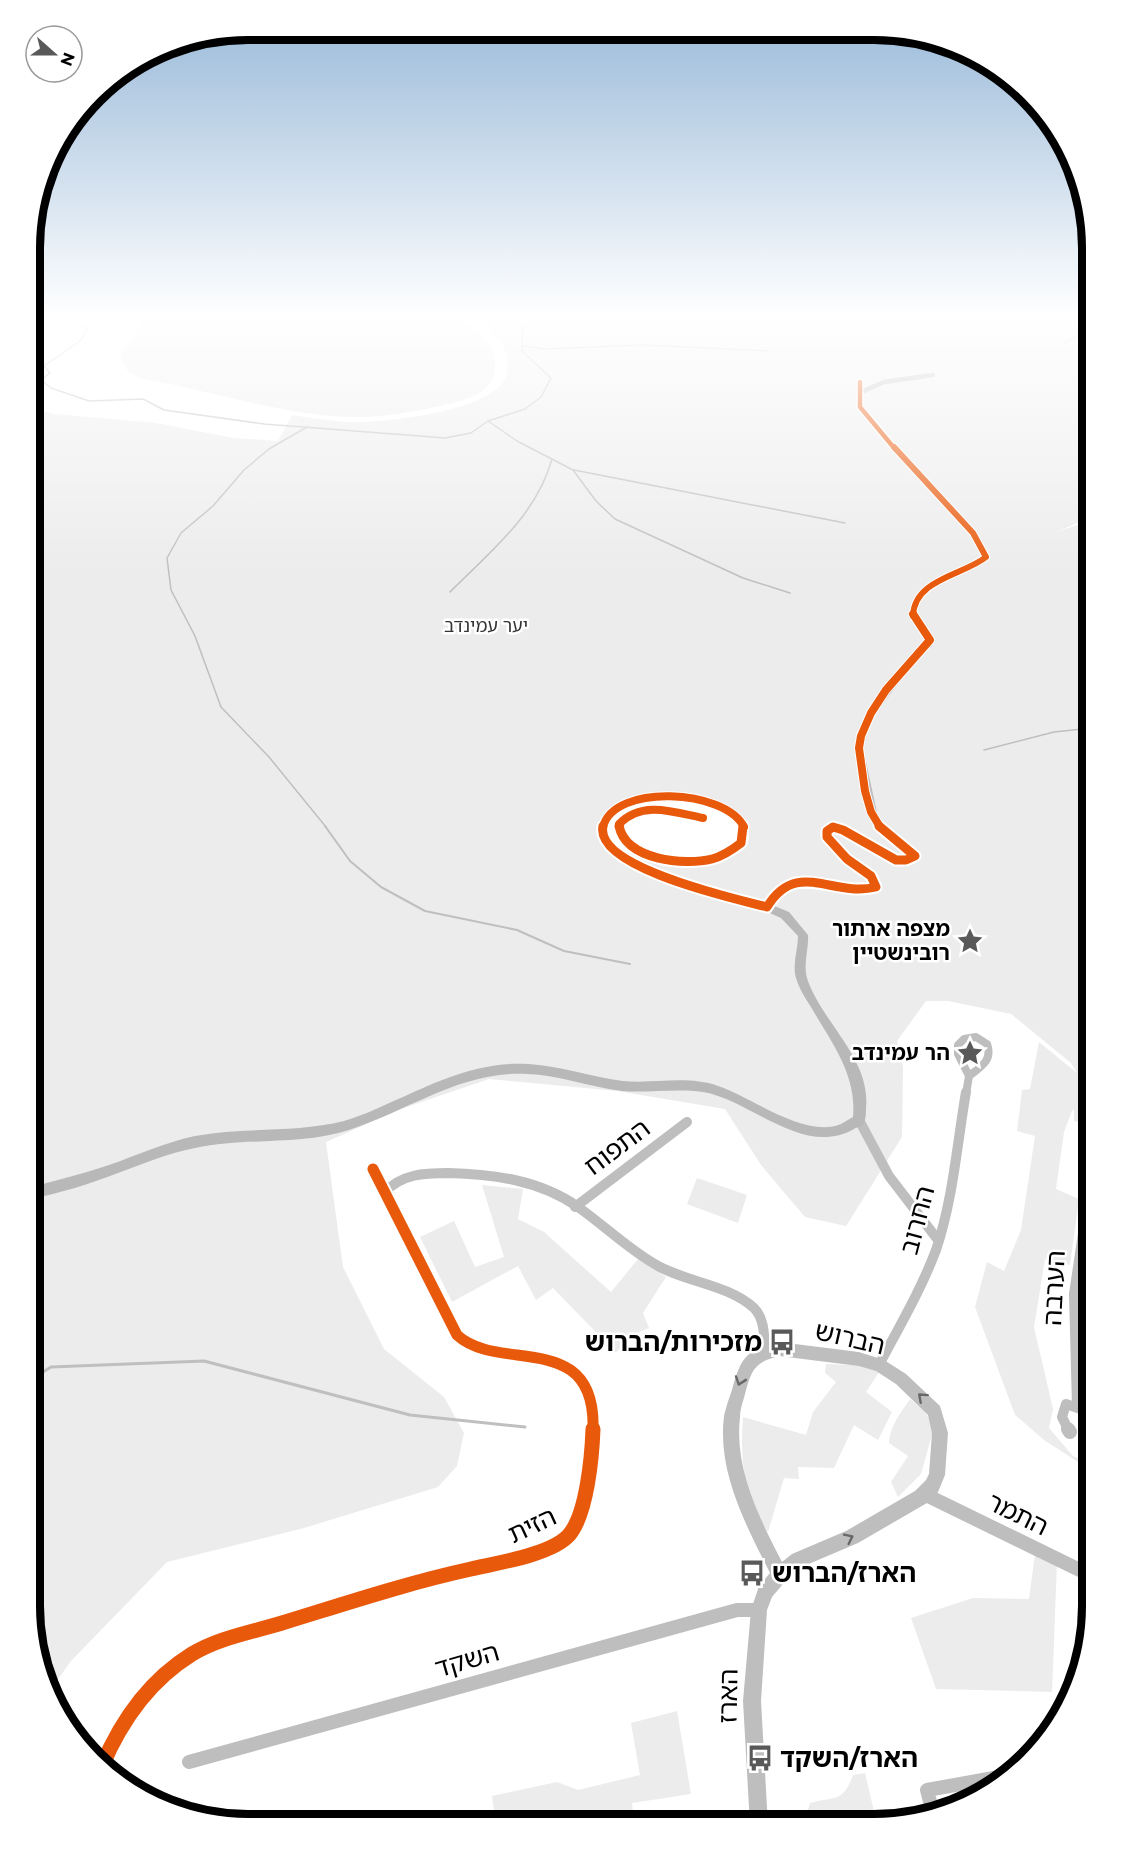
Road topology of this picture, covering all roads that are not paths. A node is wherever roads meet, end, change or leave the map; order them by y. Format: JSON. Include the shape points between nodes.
{"nodes":[{"id":1,"x":860,"y":402,"type":"edge"},
{"id":2,"x":928,"y":644,"type":"joint"},
{"id":3,"x":703,"y":818,"type":"dead end"},
{"id":4,"x":767,"y":907,"type":"junction"},
{"id":5,"x":969,"y":1076,"type":"dead end"},
{"id":6,"x":859,"y":1120,"type":"junction"},
{"id":7,"x":687,"y":1122,"type":"dead end"},
{"id":8,"x":373,"y":1169,"type":"dead end"},
{"id":9,"x":40,"y":1190,"type":"edge"},
{"id":10,"x":385,"y":1192,"type":"junction"},
{"id":11,"x":575,"y":1207,"type":"junction"},
{"id":12,"x":938,"y":1240,"type":"junction"},
{"id":13,"x":1081,"y":1245,"type":"edge"},
{"id":14,"x":765,"y":1351,"type":"junction"},
{"id":15,"x":879,"y":1365,"type":"junction"},
{"id":16,"x":1077,"y":1406,"type":"junction"},
{"id":17,"x":1081,"y":1408,"type":"edge"},
{"id":18,"x":1070,"y":1432,"type":"dead end"},
{"id":19,"x":924,"y":1494,"type":"junction"},
{"id":20,"x":1081,"y":1571,"type":"edge"},
{"id":21,"x":780,"y":1575,"type":"junction"},
{"id":22,"x":759,"y":1610,"type":"junction"},
{"id":23,"x":106,"y":1758,"type":"edge"},
{"id":24,"x":189,"y":1762,"type":"dead end"},
{"id":25,"x":989,"y":1779,"type":"edge"},
{"id":26,"x":931,"y":1805,"type":"edge"},
{"id":27,"x":758,"y":1814,"type":"edge"}],
"edges":[{"from":1,"to":2,"type":"street","via":[[860,407],[911,467],[973,533],[986,557],[939,578],[913,610],[914,620],[930,640]]},
{"from":2,"to":4,"type":"street","via":[[910,661],[867,720],[859,748],[873,818],[915,856],[899,861],[846,830],[833,827],[826,837],[871,876],[876,887],[790,883],[773,895]]},
{"from":3,"to":4,"type":"street","via":[[648,810],[628,814],[619,830],[628,843],[642,852],[686,862],[715,858],[741,843],[744,828],[735,814],[721,805],[698,799],[619,804],[603,820],[602,832],[619,853],[655,874],[685,886]]},
{"from":4,"to":6,"type":"main road","via":[[785,915],[803,935],[800,974],[857,1081],[862,1107]]},
{"from":5,"to":12,"type":"street","name":"החרוב"},
{"from":6,"to":9,"type":"main road","via":[[843,1129],[803,1128],[776,1120],[717,1090],[625,1086],[550,1071],[508,1068],[446,1081],[348,1125],[310,1133],[228,1136],[192,1143]]},
{"from":6,"to":12,"type":"street","via":[[889,1176]]},
{"from":7,"to":11,"type":"street","name":"התפוח"},
{"from":8,"to":10,"type":"street","name":"הזית"},
{"from":10,"to":11,"type":"street","via":[[396,1181],[418,1173],[502,1178],[539,1186]]},
{"from":10,"to":23,"type":"street","name":"הזית","via":[[463,1342],[555,1361],[573,1370],[586,1386],[593,1425],[578,1521],[566,1538],[497,1563],[193,1652],[165,1675],[131,1714]]},
{"from":11,"to":14,"type":"street","via":[[646,1259],[755,1309],[762,1323]]},
{"from":12,"to":15,"type":"street","name":"החרוב","via":[[919,1290]]},
{"from":13,"to":16,"type":"street","name":"הערבה","via":[[1074,1294]]},
{"from":14,"to":15,"type":"street","name":"הברוש","via":[[784,1349]]},
{"from":14,"to":21,"type":"street","one_way":true,"via":[[751,1360],[741,1377],[732,1416],[732,1454],[748,1512]]},
{"from":19,"to":15,"type":"street","name":"הברוש","one_way":true,"via":[[937,1475],[938,1418],[928,1402]]},
{"from":16,"to":17,"type":"street"},
{"from":16,"to":18,"type":"street","via":[[1066,1404],[1062,1410]]},
{"from":19,"to":20,"type":"street","name":"התמר"},
{"from":21,"to":19,"type":"street","name":"הברוש","one_way":true,"via":[[798,1560],[876,1525]]},
{"from":21,"to":22,"type":"street","name":"הארז","via":[[765,1592]]},
{"from":22,"to":24,"type":"street","name":"השקד","via":[[737,1610]]},
{"from":22,"to":27,"type":"street","name":"הארז","via":[[752,1717]]},
{"from":25,"to":26,"type":"street","via":[[927,1790]]}]}
